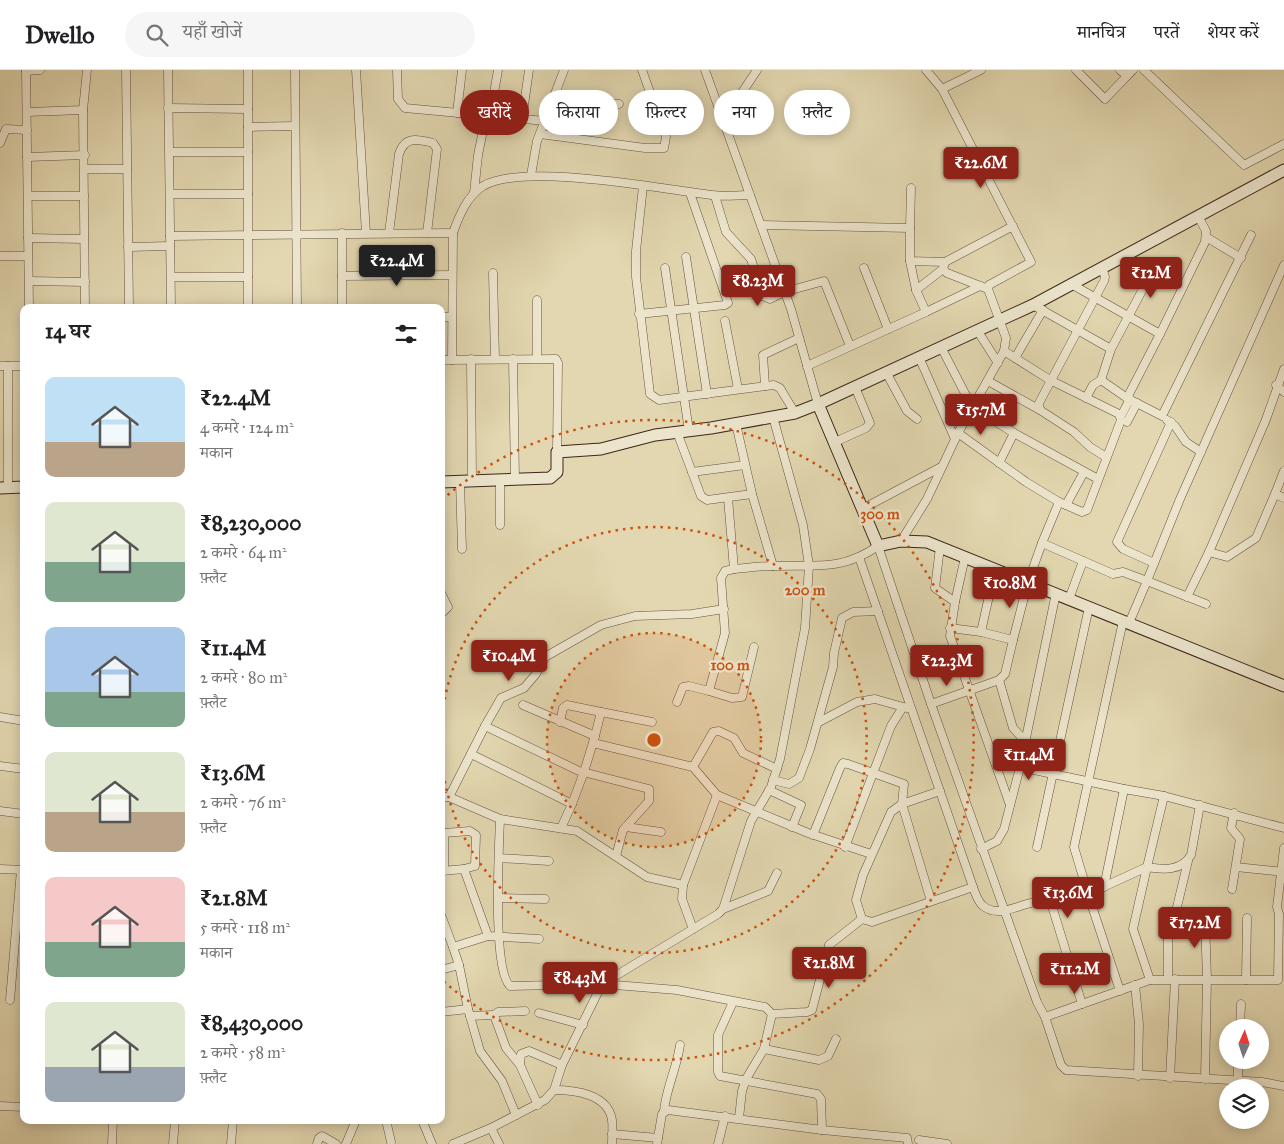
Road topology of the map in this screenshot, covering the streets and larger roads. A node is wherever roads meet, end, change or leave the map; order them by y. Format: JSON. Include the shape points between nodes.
{"nodes":[{"id":1,"x":26,"y":70,"type":"edge"},
{"id":2,"x":40,"y":70,"type":"edge"},
{"id":3,"x":87,"y":70,"type":"edge"},
{"id":4,"x":126,"y":70,"type":"edge"},
{"id":5,"x":168,"y":70,"type":"edge"},
{"id":6,"x":248,"y":70,"type":"edge"},
{"id":7,"x":295,"y":70,"type":"edge"},
{"id":8,"x":356,"y":70,"type":"edge"},
{"id":9,"x":397,"y":70,"type":"edge"},
{"id":10,"x":462,"y":70,"type":"edge"},
{"id":11,"x":498,"y":70,"type":"edge"},
{"id":12,"x":529,"y":70,"type":"edge"},
{"id":13,"x":564,"y":70,"type":"edge"},
{"id":14,"x":642,"y":70,"type":"edge"},
{"id":15,"x":705,"y":70,"type":"edge"},
{"id":16,"x":757,"y":70,"type":"edge"},
{"id":17,"x":926,"y":70,"type":"edge"},
{"id":18,"x":981,"y":70,"type":"edge"},
{"id":19,"x":1076,"y":70,"type":"edge"},
{"id":20,"x":1120,"y":70,"type":"edge"},
{"id":21,"x":1133,"y":70,"type":"edge"},
{"id":22,"x":1144,"y":70,"type":"edge"},
{"id":23,"x":1127,"y":76,"type":"junction"},
{"id":24,"x":942,"y":89,"type":"junction"},
{"id":25,"x":494,"y":90,"type":"edge"},
{"id":26,"x":526,"y":90,"type":"edge"},
{"id":27,"x":557,"y":90,"type":"edge"},
{"id":28,"x":744,"y":90,"type":"edge"},
{"id":29,"x":714,"y":96,"type":"edge"},
{"id":30,"x":168,"y":108,"type":"junction"},
{"id":31,"x":248,"y":109,"type":"junction"},
{"id":32,"x":83,"y":110,"type":"junction"},
{"id":33,"x":27,"y":112,"type":"junction"},
{"id":34,"x":456,"y":113,"type":"junction"},
{"id":35,"x":460,"y":113,"type":"edge"},
{"id":36,"x":295,"y":126,"type":"junction"},
{"id":37,"x":248,"y":127,"type":"junction"},
{"id":38,"x":27,"y":130,"type":"junction"},
{"id":39,"x":483,"y":135,"type":"edge"},
{"id":40,"x":540,"y":135,"type":"edge"},
{"id":41,"x":548,"y":135,"type":"edge"},
{"id":42,"x":728,"y":135,"type":"edge"},
{"id":43,"x":0,"y":143,"type":"edge"},
{"id":44,"x":1284,"y":144,"type":"edge"},
{"id":45,"x":170,"y":152,"type":"junction"},
{"id":46,"x":248,"y":152,"type":"junction"},
{"id":47,"x":85,"y":155,"type":"junction"},
{"id":48,"x":27,"y":156,"type":"junction"},
{"id":49,"x":84,"y":169,"type":"junction"},
{"id":50,"x":127,"y":169,"type":"junction"},
{"id":51,"x":1284,"y":170,"type":"edge"},
{"id":52,"x":531,"y":175,"type":"junction"},
{"id":53,"x":642,"y":186,"type":"junction"},
{"id":54,"x":911,"y":188,"type":"dead end"},
{"id":55,"x":474,"y":192,"type":"junction"},
{"id":56,"x":690,"y":193,"type":"junction"},
{"id":57,"x":170,"y":194,"type":"junction"},
{"id":58,"x":248,"y":194,"type":"junction"},
{"id":59,"x":750,"y":195,"type":"junction"},
{"id":60,"x":28,"y":196,"type":"junction"},
{"id":61,"x":84,"y":196,"type":"junction"},
{"id":62,"x":715,"y":196,"type":"junction"},
{"id":63,"x":1198,"y":216,"type":"junction"},
{"id":64,"x":761,"y":225,"type":"junction"},
{"id":65,"x":1013,"y":226,"type":"junction"},
{"id":66,"x":910,"y":228,"type":"junction"},
{"id":67,"x":342,"y":233,"type":"junction"},
{"id":68,"x":366,"y":233,"type":"junction"},
{"id":69,"x":389,"y":233,"type":"junction"},
{"id":70,"x":427,"y":233,"type":"junction"},
{"id":71,"x":453,"y":233,"type":"junction"},
{"id":72,"x":297,"y":234,"type":"junction"},
{"id":73,"x":248,"y":235,"type":"junction"},
{"id":74,"x":1251,"y":235,"type":"dead end"},
{"id":75,"x":170,"y":236,"type":"junction"},
{"id":76,"x":1206,"y":237,"type":"junction"},
{"id":77,"x":28,"y":238,"type":"junction"},
{"id":78,"x":84,"y":239,"type":"junction"},
{"id":79,"x":170,"y":246,"type":"junction"},
{"id":80,"x":128,"y":247,"type":"junction"},
{"id":81,"x":0,"y":256,"type":"edge"},
{"id":82,"x":28,"y":256,"type":"junction"},
{"id":83,"x":686,"y":257,"type":"dead end"},
{"id":84,"x":1241,"y":258,"type":"junction"},
{"id":85,"x":910,"y":261,"type":"junction"},
{"id":86,"x":1284,"y":264,"type":"edge"},
{"id":87,"x":944,"y":265,"type":"junction"},
{"id":88,"x":1102,"y":267,"type":"junction"},
{"id":89,"x":665,"y":268,"type":"dead end"},
{"id":90,"x":864,"y":268,"type":"dead end"},
{"id":91,"x":1153,"y":270,"type":"dead end"},
{"id":92,"x":493,"y":273,"type":"dead end"},
{"id":93,"x":452,"y":275,"type":"junction"},
{"id":94,"x":342,"y":276,"type":"junction"},
{"id":95,"x":171,"y":277,"type":"junction"},
{"id":96,"x":248,"y":277,"type":"junction"},
{"id":97,"x":28,"y":281,"type":"junction"},
{"id":98,"x":85,"y":282,"type":"junction"},
{"id":99,"x":1071,"y":284,"type":"junction"},
{"id":100,"x":984,"y":288,"type":"junction"},
{"id":101,"x":916,"y":290,"type":"junction"},
{"id":102,"x":784,"y":292,"type":"junction"},
{"id":103,"x":1095,"y":298,"type":"junction"},
{"id":104,"x":537,"y":300,"type":"dead end"},
{"id":105,"x":29,"y":304,"type":"edge"},
{"id":106,"x":85,"y":304,"type":"edge"},
{"id":107,"x":129,"y":304,"type":"edge"},
{"id":108,"x":171,"y":304,"type":"edge"},
{"id":109,"x":248,"y":304,"type":"edge"},
{"id":110,"x":297,"y":304,"type":"edge"},
{"id":111,"x":342,"y":304,"type":"edge"},
{"id":112,"x":1038,"y":308,"type":"junction"},
{"id":113,"x":695,"y":309,"type":"junction"},
{"id":114,"x":672,"y":311,"type":"junction"},
{"id":115,"x":926,"y":312,"type":"junction"},
{"id":116,"x":639,"y":314,"type":"junction"},
{"id":117,"x":445,"y":317,"type":"edge"},
{"id":118,"x":452,"y":317,"type":"junction"},
{"id":119,"x":1129,"y":317,"type":"junction"},
{"id":120,"x":999,"y":320,"type":"junction"},
{"id":121,"x":725,"y":321,"type":"dead end"},
{"id":122,"x":888,"y":328,"type":"junction"},
{"id":123,"x":977,"y":330,"type":"junction"},
{"id":124,"x":1078,"y":330,"type":"junction"},
{"id":125,"x":1160,"y":334,"type":"junction"},
{"id":126,"x":799,"y":338,"type":"junction"},
{"id":127,"x":850,"y":346,"type":"junction"},
{"id":128,"x":941,"y":347,"type":"junction"},
{"id":129,"x":1111,"y":349,"type":"junction"},
{"id":130,"x":1004,"y":352,"type":"junction"},
{"id":131,"x":919,"y":357,"type":"junction"},
{"id":132,"x":537,"y":358,"type":"junction"},
{"id":133,"x":1016,"y":358,"type":"junction"},
{"id":134,"x":471,"y":359,"type":"junction"},
{"id":135,"x":495,"y":359,"type":"junction"},
{"id":136,"x":513,"y":359,"type":"junction"},
{"id":137,"x":445,"y":360,"type":"edge"},
{"id":138,"x":452,"y":360,"type":"junction"},
{"id":139,"x":998,"y":363,"type":"junction"},
{"id":140,"x":4,"y":366,"type":"edge"},
{"id":141,"x":20,"y":366,"type":"edge"},
{"id":142,"x":807,"y":366,"type":"junction"},
{"id":143,"x":1284,"y":369,"type":"edge"},
{"id":144,"x":886,"y":372,"type":"junction"},
{"id":145,"x":1050,"y":380,"type":"junction"},
{"id":146,"x":1101,"y":380,"type":"junction"},
{"id":147,"x":988,"y":381,"type":"junction"},
{"id":148,"x":1276,"y":385,"type":"junction"},
{"id":149,"x":765,"y":386,"type":"junction"},
{"id":150,"x":855,"y":386,"type":"junction"},
{"id":151,"x":738,"y":389,"type":"junction"},
{"id":152,"x":1284,"y":392,"type":"edge"},
{"id":153,"x":707,"y":394,"type":"junction"},
{"id":154,"x":683,"y":397,"type":"junction"},
{"id":155,"x":1086,"y":398,"type":"junction"},
{"id":156,"x":1131,"y":400,"type":"junction"},
{"id":157,"x":818,"y":404,"type":"junction"},
{"id":158,"x":972,"y":407,"type":"junction"},
{"id":159,"x":1040,"y":410,"type":"junction"},
{"id":160,"x":795,"y":413,"type":"junction"},
{"id":161,"x":1162,"y":416,"type":"junction"},
{"id":162,"x":773,"y":417,"type":"junction"},
{"id":163,"x":917,"y":419,"type":"dead end"},
{"id":164,"x":1124,"y":419,"type":"junction"},
{"id":165,"x":1171,"y":422,"type":"junction"},
{"id":166,"x":736,"y":424,"type":"junction"},
{"id":167,"x":689,"y":431,"type":"junction"},
{"id":168,"x":677,"y":432,"type":"junction"},
{"id":169,"x":1014,"y":433,"type":"junction"},
{"id":170,"x":956,"y":436,"type":"junction"},
{"id":171,"x":835,"y":442,"type":"junction"},
{"id":172,"x":557,"y":452,"type":"junction"},
{"id":173,"x":1201,"y":452,"type":"junction"},
{"id":174,"x":1106,"y":458,"type":"junction"},
{"id":175,"x":999,"y":463,"type":"junction"},
{"id":176,"x":745,"y":465,"type":"junction"},
{"id":177,"x":942,"y":466,"type":"junction"},
{"id":178,"x":1284,"y":471,"type":"edge"},
{"id":179,"x":692,"y":472,"type":"junction"},
{"id":180,"x":1084,"y":472,"type":"junction"},
{"id":181,"x":1098,"y":479,"type":"junction"},
{"id":182,"x":500,"y":480,"type":"junction"},
{"id":183,"x":515,"y":480,"type":"junction"},
{"id":184,"x":460,"y":481,"type":"junction"},
{"id":185,"x":472,"y":481,"type":"junction"},
{"id":186,"x":445,"y":482,"type":"edge"},
{"id":187,"x":20,"y":487,"type":"edge"},
{"id":188,"x":4,"y":488,"type":"edge"},
{"id":189,"x":752,"y":494,"type":"junction"},
{"id":190,"x":1275,"y":494,"type":"junction"},
{"id":191,"x":728,"y":498,"type":"junction"},
{"id":192,"x":1284,"y":498,"type":"edge"},
{"id":193,"x":1063,"y":503,"type":"junction"},
{"id":194,"x":864,"y":508,"type":"junction"},
{"id":195,"x":500,"y":525,"type":"dead end"},
{"id":196,"x":901,"y":541,"type":"junction"},
{"id":197,"x":1042,"y":544,"type":"junction"},
{"id":198,"x":940,"y":547,"type":"junction"},
{"id":199,"x":875,"y":548,"type":"junction"},
{"id":200,"x":462,"y":549,"type":"dead end"},
{"id":201,"x":1209,"y":552,"type":"junction"},
{"id":202,"x":861,"y":556,"type":"junction"},
{"id":203,"x":965,"y":557,"type":"junction"},
{"id":204,"x":1083,"y":561,"type":"junction"},
{"id":205,"x":1154,"y":563,"type":"junction"},
{"id":206,"x":773,"y":566,"type":"junction"},
{"id":207,"x":809,"y":566,"type":"junction"},
{"id":208,"x":734,"y":569,"type":"junction"},
{"id":209,"x":995,"y":569,"type":"junction"},
{"id":210,"x":1147,"y":581,"type":"junction"},
{"id":211,"x":1028,"y":582,"type":"junction"},
{"id":212,"x":1056,"y":594,"type":"junction"},
{"id":213,"x":1187,"y":597,"type":"junction"},
{"id":214,"x":1069,"y":599,"type":"junction"},
{"id":215,"x":955,"y":602,"type":"junction"},
{"id":216,"x":1206,"y":604,"type":"dead end"},
{"id":217,"x":1089,"y":607,"type":"junction"},
{"id":218,"x":724,"y":609,"type":"junction"},
{"id":219,"x":878,"y":610,"type":"junction"},
{"id":220,"x":1126,"y":622,"type":"junction"},
{"id":221,"x":950,"y":628,"type":"junction"},
{"id":222,"x":981,"y":632,"type":"junction"},
{"id":223,"x":1013,"y":640,"type":"junction"},
{"id":224,"x":754,"y":647,"type":"dead end"},
{"id":225,"x":1000,"y":680,"type":"junction"},
{"id":226,"x":1284,"y":686,"type":"edge"},
{"id":227,"x":709,"y":691,"type":"junction"},
{"id":228,"x":970,"y":691,"type":"junction"},
{"id":229,"x":677,"y":702,"type":"dead end"},
{"id":230,"x":523,"y":704,"type":"dead end"},
{"id":231,"x":931,"y":704,"type":"junction"},
{"id":232,"x":903,"y":707,"type":"junction"},
{"id":233,"x":912,"y":709,"type":"junction"},
{"id":234,"x":601,"y":712,"type":"junction"},
{"id":235,"x":0,"y":717,"type":"edge"},
{"id":236,"x":20,"y":720,"type":"edge"},
{"id":237,"x":560,"y":722,"type":"junction"},
{"id":238,"x":652,"y":722,"type":"dead end"},
{"id":239,"x":819,"y":722,"type":"junction"},
{"id":240,"x":485,"y":726,"type":"junction"},
{"id":241,"x":594,"y":740,"type":"junction"},
{"id":242,"x":1025,"y":741,"type":"junction"},
{"id":243,"x":471,"y":754,"type":"junction"},
{"id":244,"x":0,"y":766,"type":"edge"},
{"id":245,"x":693,"y":767,"type":"junction"},
{"id":246,"x":1020,"y":767,"type":"junction"},
{"id":247,"x":20,"y":768,"type":"edge"},
{"id":248,"x":777,"y":769,"type":"junction"},
{"id":249,"x":584,"y":772,"type":"junction"},
{"id":250,"x":873,"y":773,"type":"junction"},
{"id":251,"x":1052,"y":774,"type":"junction"},
{"id":252,"x":773,"y":780,"type":"junction"},
{"id":253,"x":1088,"y":781,"type":"junction"},
{"id":254,"x":1124,"y":789,"type":"junction"},
{"id":255,"x":769,"y":790,"type":"junction"},
{"id":256,"x":940,"y":791,"type":"junction"},
{"id":257,"x":718,"y":795,"type":"junction"},
{"id":258,"x":1164,"y":796,"type":"junction"},
{"id":259,"x":445,"y":797,"type":"edge"},
{"id":260,"x":572,"y":804,"type":"junction"},
{"id":261,"x":902,"y":804,"type":"junction"},
{"id":262,"x":1010,"y":804,"type":"junction"},
{"id":263,"x":1200,"y":804,"type":"junction"},
{"id":264,"x":0,"y":812,"type":"edge"},
{"id":265,"x":755,"y":813,"type":"junction"},
{"id":266,"x":1234,"y":813,"type":"junction"},
{"id":267,"x":20,"y":814,"type":"edge"},
{"id":268,"x":500,"y":819,"type":"junction"},
{"id":269,"x":626,"y":827,"type":"junction"},
{"id":270,"x":792,"y":827,"type":"junction"},
{"id":271,"x":561,"y":828,"type":"junction"},
{"id":272,"x":1284,"y":828,"type":"edge"},
{"id":273,"x":661,"y":832,"type":"dead end"},
{"id":274,"x":445,"y":833,"type":"edge"},
{"id":275,"x":813,"y":835,"type":"junction"},
{"id":276,"x":845,"y":847,"type":"junction"},
{"id":277,"x":1037,"y":847,"type":"dead end"},
{"id":278,"x":1284,"y":848,"type":"edge"},
{"id":279,"x":981,"y":849,"type":"junction"},
{"id":280,"x":871,"y":854,"type":"junction"},
{"id":281,"x":616,"y":856,"type":"junction"},
{"id":282,"x":499,"y":858,"type":"junction"},
{"id":283,"x":549,"y":861,"type":"dead end"},
{"id":284,"x":1188,"y":861,"type":"junction"},
{"id":285,"x":1146,"y":867,"type":"junction"},
{"id":286,"x":1236,"y":867,"type":"junction"},
{"id":287,"x":0,"y":868,"type":"edge"},
{"id":288,"x":20,"y":870,"type":"edge"},
{"id":289,"x":464,"y":870,"type":"junction"},
{"id":290,"x":445,"y":871,"type":"edge"},
{"id":291,"x":1282,"y":872,"type":"edge"},
{"id":292,"x":777,"y":873,"type":"dead end"},
{"id":293,"x":684,"y":885,"type":"junction"},
{"id":294,"x":1104,"y":887,"type":"junction"},
{"id":295,"x":973,"y":888,"type":"junction"},
{"id":296,"x":1232,"y":889,"type":"dead end"},
{"id":297,"x":1088,"y":894,"type":"junction"},
{"id":298,"x":499,"y":898,"type":"junction"},
{"id":299,"x":545,"y":899,"type":"dead end"},
{"id":300,"x":931,"y":902,"type":"junction"},
{"id":301,"x":723,"y":909,"type":"junction"},
{"id":302,"x":1004,"y":911,"type":"junction"},
{"id":303,"x":1247,"y":918,"type":"dead end"},
{"id":304,"x":20,"y":919,"type":"edge"},
{"id":305,"x":862,"y":919,"type":"junction"},
{"id":306,"x":1206,"y":919,"type":"dead end"},
{"id":307,"x":445,"y":926,"type":"edge"},
{"id":308,"x":693,"y":929,"type":"junction"},
{"id":309,"x":488,"y":936,"type":"junction"},
{"id":310,"x":498,"y":936,"type":"junction"},
{"id":311,"x":539,"y":939,"type":"dead end"},
{"id":312,"x":453,"y":947,"type":"junction"},
{"id":313,"x":458,"y":965,"type":"junction"},
{"id":314,"x":445,"y":969,"type":"edge"},
{"id":315,"x":1172,"y":979,"type":"junction"},
{"id":316,"x":1207,"y":979,"type":"junction"},
{"id":317,"x":1150,"y":980,"type":"junction"},
{"id":318,"x":1246,"y":980,"type":"junction"},
{"id":319,"x":602,"y":984,"type":"junction"},
{"id":320,"x":1135,"y":985,"type":"junction"},
{"id":321,"x":1120,"y":991,"type":"junction"},
{"id":322,"x":10,"y":1000,"type":"dead end"},
{"id":323,"x":733,"y":1002,"type":"junction"},
{"id":324,"x":1082,"y":1004,"type":"junction"},
{"id":325,"x":1240,"y":1004,"type":"dead end"},
{"id":326,"x":525,"y":1011,"type":"dead end"},
{"id":327,"x":445,"y":1012,"type":"edge"},
{"id":328,"x":469,"y":1013,"type":"junction"},
{"id":329,"x":539,"y":1013,"type":"dead end"},
{"id":330,"x":772,"y":1014,"type":"junction"},
{"id":331,"x":494,"y":1015,"type":"junction"},
{"id":332,"x":1045,"y":1017,"type":"junction"},
{"id":333,"x":1240,"y":1019,"type":"edge"},
{"id":334,"x":583,"y":1025,"type":"junction"},
{"id":335,"x":836,"y":1039,"type":"dead end"},
{"id":336,"x":680,"y":1045,"type":"dead end"},
{"id":337,"x":764,"y":1049,"type":"junction"},
{"id":338,"x":520,"y":1064,"type":"junction"},
{"id":339,"x":562,"y":1065,"type":"junction"},
{"id":340,"x":1138,"y":1076,"type":"junction"},
{"id":341,"x":1170,"y":1078,"type":"junction"},
{"id":342,"x":746,"y":1079,"type":"junction"},
{"id":343,"x":1205,"y":1079,"type":"junction"},
{"id":344,"x":1219,"y":1080,"type":"edge"},
{"id":345,"x":1269,"y":1084,"type":"edge"},
{"id":346,"x":1284,"y":1086,"type":"edge"},
{"id":347,"x":554,"y":1090,"type":"junction"},
{"id":348,"x":538,"y":1105,"type":"junction"},
{"id":349,"x":0,"y":1106,"type":"edge"},
{"id":350,"x":20,"y":1107,"type":"edge"},
{"id":351,"x":664,"y":1110,"type":"junction"},
{"id":352,"x":516,"y":1115,"type":"junction"},
{"id":353,"x":725,"y":1116,"type":"junction"},
{"id":354,"x":739,"y":1118,"type":"junction"},
{"id":355,"x":113,"y":1124,"type":"edge"},
{"id":356,"x":175,"y":1124,"type":"edge"},
{"id":357,"x":233,"y":1124,"type":"edge"},
{"id":358,"x":354,"y":1124,"type":"edge"},
{"id":359,"x":387,"y":1124,"type":"edge"},
{"id":360,"x":424,"y":1124,"type":"edge"},
{"id":361,"x":491,"y":1128,"type":"junction"},
{"id":362,"x":822,"y":1130,"type":"junction"},
{"id":363,"x":612,"y":1134,"type":"junction"},
{"id":364,"x":879,"y":1135,"type":"junction"},
{"id":365,"x":657,"y":1141,"type":"edge"},
{"id":366,"x":907,"y":1141,"type":"edge"},
{"id":367,"x":391,"y":1142,"type":"dead end"},
{"id":368,"x":919,"y":1142,"type":"edge"},
{"id":369,"x":112,"y":1144,"type":"edge"},
{"id":370,"x":173,"y":1144,"type":"edge"},
{"id":371,"x":231,"y":1144,"type":"edge"},
{"id":372,"x":317,"y":1144,"type":"edge"},
{"id":373,"x":336,"y":1144,"type":"edge"},
{"id":374,"x":346,"y":1144,"type":"edge"},
{"id":375,"x":432,"y":1144,"type":"edge"},
{"id":376,"x":453,"y":1144,"type":"edge"},
{"id":377,"x":499,"y":1144,"type":"edge"},
{"id":378,"x":612,"y":1144,"type":"edge"},
{"id":379,"x":718,"y":1144,"type":"edge"},
{"id":380,"x":878,"y":1144,"type":"edge"},
{"id":381,"x":947,"y":1144,"type":"edge"}],
"edges":[{"from":1,"to":2,"type":"street"},
{"from":1,"to":33,"type":"street"},
{"from":3,"to":32,"type":"street"},
{"from":4,"to":50,"type":"street"},
{"from":5,"to":30,"type":"street"},
{"from":6,"to":31,"type":"street"},
{"from":7,"to":36,"type":"street"},
{"from":8,"to":68,"type":"street"},
{"from":9,"to":34,"type":"street","via":[[398,98],[402,106],[411,110]]},
{"from":10,"to":34,"type":"street"},
{"from":11,"to":25,"type":"street"},
{"from":12,"to":26,"type":"street"},
{"from":13,"to":27,"type":"street"},
{"from":14,"to":41,"type":"street","via":[[666,137],[664,148]]},
{"from":15,"to":29,"type":"street"},
{"from":16,"to":28,"type":"street"},
{"from":17,"to":24,"type":"street"},
{"from":18,"to":24,"type":"street"},
{"from":19,"to":23,"type":"street","via":[[1105,99]]},
{"from":20,"to":23,"type":"street"},
{"from":21,"to":23,"type":"street"},
{"from":22,"to":44,"type":"street","via":[[1244,166]]},
{"from":24,"to":65,"type":"street"},
{"from":30,"to":31,"type":"street"},
{"from":30,"to":45,"type":"street"},
{"from":31,"to":37,"type":"street"},
{"from":32,"to":33,"type":"street"},
{"from":32,"to":47,"type":"street"},
{"from":33,"to":38,"type":"street"},
{"from":34,"to":35,"type":"street"},
{"from":36,"to":37,"type":"street"},
{"from":36,"to":72,"type":"street"},
{"from":37,"to":46,"type":"street"},
{"from":38,"to":43,"type":"street","via":[[6,129]]},
{"from":38,"to":48,"type":"street"},
{"from":39,"to":55,"type":"street"},
{"from":40,"to":52,"type":"street","via":[[534,148]]},
{"from":42,"to":59,"type":"street"},
{"from":45,"to":46,"type":"street"},
{"from":45,"to":57,"type":"street"},
{"from":46,"to":58,"type":"street"},
{"from":47,"to":48,"type":"street"},
{"from":47,"to":49,"type":"street"},
{"from":48,"to":60,"type":"street"},
{"from":49,"to":50,"type":"street"},
{"from":49,"to":61,"type":"street"},
{"from":50,"to":80,"type":"street"},
{"from":51,"to":63,"type":"street"},
{"from":52,"to":53,"type":"street"},
{"from":52,"to":55,"type":"street","via":[[495,181]]},
{"from":53,"to":56,"type":"street"},
{"from":53,"to":116,"type":"street","via":[[635,264]]},
{"from":54,"to":66,"type":"street"},
{"from":55,"to":71,"type":"street"},
{"from":56,"to":62,"type":"street"},
{"from":56,"to":113,"type":"street","via":[[728,303]]},
{"from":57,"to":58,"type":"street"},
{"from":57,"to":75,"type":"street"},
{"from":58,"to":73,"type":"street"},
{"from":59,"to":62,"type":"street"},
{"from":59,"to":64,"type":"street"},
{"from":60,"to":61,"type":"street"},
{"from":60,"to":77,"type":"street"},
{"from":61,"to":78,"type":"street"},
{"from":62,"to":102,"type":"street","via":[[726,232],[751,259],[763,296],[770,299]]},
{"from":63,"to":76,"type":"street"},
{"from":63,"to":88,"type":"street"},
{"from":64,"to":66,"type":"street"},
{"from":64,"to":102,"type":"street"},
{"from":65,"to":87,"type":"street"},
{"from":65,"to":100,"type":"street","via":[[1031,262]]},
{"from":66,"to":85,"type":"street"},
{"from":67,"to":68,"type":"street"},
{"from":67,"to":72,"type":"street"},
{"from":67,"to":94,"type":"street"},
{"from":68,"to":69,"type":"street"},
{"from":69,"to":70,"type":"street"},
{"from":69,"to":70,"type":"street","via":[[399,154],[404,143],[411,139],[433,143],[437,149]]},
{"from":70,"to":71,"type":"street"},
{"from":71,"to":93,"type":"street"},
{"from":72,"to":73,"type":"street"},
{"from":72,"to":110,"type":"street"},
{"from":73,"to":75,"type":"street"},
{"from":73,"to":96,"type":"street"},
{"from":74,"to":84,"type":"street"},
{"from":75,"to":79,"type":"street"},
{"from":76,"to":84,"type":"street"},
{"from":76,"to":125,"type":"street"},
{"from":77,"to":78,"type":"street"},
{"from":77,"to":82,"type":"street"},
{"from":78,"to":98,"type":"street"},
{"from":79,"to":80,"type":"street"},
{"from":79,"to":95,"type":"street"},
{"from":80,"to":107,"type":"street"},
{"from":81,"to":82,"type":"street"},
{"from":82,"to":97,"type":"street"},
{"from":83,"to":113,"type":"street"},
{"from":84,"to":161,"type":"street"},
{"from":85,"to":87,"type":"street"},
{"from":85,"to":101,"type":"street"},
{"from":86,"to":173,"type":"street"},
{"from":87,"to":100,"type":"street","via":[[947,273]]},
{"from":87,"to":101,"type":"street"},
{"from":88,"to":99,"type":"street"},
{"from":88,"to":103,"type":"street","via":[[1105,277]]},
{"from":89,"to":114,"type":"street"},
{"from":90,"to":122,"type":"street"},
{"from":91,"to":119,"type":"street"},
{"from":92,"to":135,"type":"street"},
{"from":93,"to":94,"type":"street"},
{"from":93,"to":118,"type":"street"},
{"from":94,"to":111,"type":"street"},
{"from":95,"to":96,"type":"street"},
{"from":95,"to":108,"type":"street"},
{"from":96,"to":109,"type":"street"},
{"from":97,"to":98,"type":"street"},
{"from":97,"to":105,"type":"street"},
{"from":98,"to":106,"type":"street"},
{"from":99,"to":103,"type":"street"},
{"from":99,"to":112,"type":"street"},
{"from":100,"to":115,"type":"street"},
{"from":100,"to":120,"type":"street"},
{"from":101,"to":115,"type":"street"},
{"from":102,"to":126,"type":"street"},
{"from":102,"to":127,"type":"street","via":[[824,281]]},
{"from":103,"to":119,"type":"street"},
{"from":103,"to":124,"type":"street"},
{"from":104,"to":132,"type":"street"},
{"from":112,"to":120,"type":"street"},
{"from":112,"to":124,"type":"street"},
{"from":112,"to":133,"type":"street"},
{"from":113,"to":114,"type":"street"},
{"from":113,"to":153,"type":"street"},
{"from":114,"to":116,"type":"street"},
{"from":114,"to":154,"type":"street"},
{"from":115,"to":122,"type":"street"},
{"from":116,"to":154,"type":"street","via":[[650,394],[659,400]]},
{"from":117,"to":118,"type":"street"},
{"from":118,"to":138,"type":"street"},
{"from":119,"to":125,"type":"street"},
{"from":119,"to":129,"type":"street"},
{"from":120,"to":123,"type":"street"},
{"from":120,"to":130,"type":"street","via":[[1006,338]]},
{"from":121,"to":151,"type":"street"},
{"from":122,"to":127,"type":"street"},
{"from":123,"to":128,"type":"street"},
{"from":123,"to":139,"type":"street"},
{"from":124,"to":129,"type":"street"},
{"from":124,"to":145,"type":"street"},
{"from":125,"to":156,"type":"street"},
{"from":126,"to":142,"type":"street"},
{"from":126,"to":149,"type":"street","via":[[763,355]]},
{"from":127,"to":142,"type":"street"},
{"from":128,"to":131,"type":"street"},
{"from":128,"to":158,"type":"street"},
{"from":129,"to":146,"type":"street"},
{"from":130,"to":133,"type":"street"},
{"from":130,"to":139,"type":"street"},
{"from":131,"to":144,"type":"street"},
{"from":131,"to":170,"type":"street"},
{"from":132,"to":136,"type":"street"},
{"from":132,"to":172,"type":"street","via":[[552,358],[558,363]]},
{"from":133,"to":145,"type":"street"},
{"from":134,"to":135,"type":"street"},
{"from":134,"to":138,"type":"street"},
{"from":134,"to":185,"type":"street"},
{"from":135,"to":136,"type":"street"},
{"from":136,"to":183,"type":"street"},
{"from":137,"to":138,"type":"street"},
{"from":139,"to":147,"type":"street"},
{"from":140,"to":141,"type":"street"},
{"from":140,"to":188,"type":"street"},
{"from":142,"to":157,"type":"street"},
{"from":143,"to":148,"type":"street"},
{"from":144,"to":150,"type":"street"},
{"from":144,"to":163,"type":"street","via":[[907,411]]},
{"from":145,"to":155,"type":"street"},
{"from":145,"to":159,"type":"street","via":[[1039,403]]},
{"from":146,"to":155,"type":"street","via":[[1093,385]]},
{"from":146,"to":156,"type":"street"},
{"from":147,"to":158,"type":"street"},
{"from":147,"to":159,"type":"street"},
{"from":148,"to":152,"type":"street"},
{"from":148,"to":201,"type":"street","via":[[1265,422]]},
{"from":149,"to":151,"type":"street"},
{"from":149,"to":160,"type":"street","via":[[778,386]]},
{"from":150,"to":157,"type":"street"},
{"from":150,"to":171,"type":"street","via":[[870,423]]},
{"from":151,"to":153,"type":"street"},
{"from":153,"to":154,"type":"street"},
{"from":154,"to":167,"type":"street"},
{"from":155,"to":164,"type":"street"},
{"from":156,"to":161,"type":"street"},
{"from":156,"to":164,"type":"street"},
{"from":157,"to":160,"type":"street"},
{"from":157,"to":171,"type":"street"},
{"from":158,"to":169,"type":"street"},
{"from":158,"to":170,"type":"street"},
{"from":159,"to":174,"type":"street"},
{"from":160,"to":162,"type":"street"},
{"from":161,"to":165,"type":"street"},
{"from":162,"to":166,"type":"street"},
{"from":162,"to":207,"type":"street","via":[[803,524]]},
{"from":164,"to":174,"type":"street"},
{"from":165,"to":173,"type":"street","via":[[1186,442]]},
{"from":165,"to":205,"type":"street","via":[[1117,542],[1122,549]]},
{"from":166,"to":167,"type":"street"},
{"from":166,"to":176,"type":"street"},
{"from":167,"to":168,"type":"street"},
{"from":168,"to":172,"type":"street","via":[[602,450]]},
{"from":168,"to":179,"type":"street"},
{"from":169,"to":175,"type":"street"},
{"from":169,"to":180,"type":"street"},
{"from":170,"to":175,"type":"street"},
{"from":170,"to":177,"type":"street"},
{"from":171,"to":194,"type":"street"},
{"from":172,"to":183,"type":"street","via":[[554,476]]},
{"from":173,"to":205,"type":"street"},
{"from":174,"to":181,"type":"street"},
{"from":175,"to":193,"type":"street"},
{"from":176,"to":179,"type":"street"},
{"from":176,"to":189,"type":"street"},
{"from":177,"to":194,"type":"street"},
{"from":177,"to":196,"type":"street","via":[[927,499]]},
{"from":178,"to":190,"type":"street"},
{"from":179,"to":191,"type":"street","via":[[703,499]]},
{"from":180,"to":181,"type":"street"},
{"from":180,"to":193,"type":"street"},
{"from":181,"to":193,"type":"street","via":[[1085,512]]},
{"from":182,"to":183,"type":"street"},
{"from":182,"to":185,"type":"street"},
{"from":182,"to":195,"type":"street"},
{"from":184,"to":185,"type":"street"},
{"from":184,"to":186,"type":"street"},
{"from":184,"to":200,"type":"street"},
{"from":187,"to":188,"type":"street"},
{"from":189,"to":191,"type":"street"},
{"from":189,"to":206,"type":"street"},
{"from":190,"to":192,"type":"street"},
{"from":190,"to":201,"type":"street","via":[[1256,538],[1228,558]]},
{"from":191,"to":208,"type":"street"},
{"from":193,"to":197,"type":"street"},
{"from":194,"to":199,"type":"street"},
{"from":196,"to":198,"type":"street","via":[[927,542]]},
{"from":196,"to":199,"type":"street"},
{"from":197,"to":204,"type":"street"},
{"from":197,"to":211,"type":"street"},
{"from":198,"to":203,"type":"street"},
{"from":198,"to":215,"type":"street","via":[[935,588]]},
{"from":199,"to":202,"type":"street"},
{"from":199,"to":231,"type":"street"},
{"from":201,"to":213,"type":"street"},
{"from":202,"to":207,"type":"street","via":[[830,567]]},
{"from":202,"to":219,"type":"street"},
{"from":203,"to":209,"type":"street"},
{"from":203,"to":215,"type":"street"},
{"from":204,"to":210,"type":"street","via":[[1113,574],[1123,572]]},
{"from":204,"to":214,"type":"street"},
{"from":205,"to":210,"type":"street"},
{"from":206,"to":207,"type":"street"},
{"from":206,"to":208,"type":"street"},
{"from":207,"to":248,"type":"street","via":[[805,628]]},
{"from":208,"to":218,"type":"street","via":[[722,574]]},
{"from":209,"to":211,"type":"street"},
{"from":209,"to":222,"type":"street"},
{"from":210,"to":213,"type":"street"},
{"from":210,"to":220,"type":"street"},
{"from":211,"to":212,"type":"street"},
{"from":211,"to":223,"type":"street"},
{"from":212,"to":214,"type":"street"},
{"from":212,"to":242,"type":"street"},
{"from":213,"to":216,"type":"street"},
{"from":214,"to":217,"type":"street"},
{"from":215,"to":221,"type":"street"},
{"from":217,"to":220,"type":"street"},
{"from":217,"to":251,"type":"street"},
{"from":218,"to":227,"type":"street","via":[[725,633]]},
{"from":218,"to":240,"type":"street","via":[[635,616],[601,625],[545,656],[524,688],[501,698]]},
{"from":219,"to":233,"type":"street"},
{"from":219,"to":239,"type":"street","via":[[853,612],[842,618]]},
{"from":220,"to":226,"type":"street"},
{"from":220,"to":253,"type":"street"},
{"from":221,"to":222,"type":"street"},
{"from":221,"to":228,"type":"street"},
{"from":222,"to":223,"type":"street"},
{"from":223,"to":225,"type":"street","via":[[1005,674]]},
{"from":224,"to":227,"type":"street","via":[[742,697],[732,698]]},
{"from":225,"to":228,"type":"street"},
{"from":225,"to":242,"type":"street","via":[[1013,728]]},
{"from":227,"to":229,"type":"street","via":[[682,687]]},
{"from":228,"to":231,"type":"street"},
{"from":228,"to":262,"type":"street"},
{"from":230,"to":237,"type":"street"},
{"from":231,"to":279,"type":"street"},
{"from":232,"to":233,"type":"street"},
{"from":232,"to":239,"type":"street","via":[[875,699],[857,702]]},
{"from":232,"to":250,"type":"street","via":[[894,719]]},
{"from":233,"to":256,"type":"street"},
{"from":234,"to":237,"type":"street","via":[[565,706]]},
{"from":234,"to":238,"type":"street"},
{"from":234,"to":241,"type":"street"},
{"from":235,"to":236,"type":"street"},
{"from":237,"to":241,"type":"street"},
{"from":239,"to":252,"type":"street","via":[[797,782],[789,784]]},
{"from":240,"to":243,"type":"street"},
{"from":240,"to":249,"type":"street"},
{"from":241,"to":245,"type":"street"},
{"from":241,"to":249,"type":"street"},
{"from":242,"to":246,"type":"street"},
{"from":243,"to":259,"type":"street"},
{"from":243,"to":260,"type":"street"},
{"from":244,"to":247,"type":"street"},
{"from":245,"to":248,"type":"street","via":[[713,732],[719,731],[734,738],[743,752]]},
{"from":245,"to":257,"type":"street"},
{"from":246,"to":251,"type":"street"},
{"from":246,"to":262,"type":"street"},
{"from":248,"to":252,"type":"street"},
{"from":249,"to":260,"type":"street"},
{"from":249,"to":269,"type":"street","via":[[649,789],[648,801]]},
{"from":250,"to":261,"type":"street","via":[[904,784]]},
{"from":250,"to":275,"type":"street","via":[[843,763]]},
{"from":250,"to":276,"type":"street"},
{"from":251,"to":253,"type":"street"},
{"from":251,"to":277,"type":"street"},
{"from":252,"to":255,"type":"street"},
{"from":253,"to":254,"type":"street"},
{"from":253,"to":297,"type":"street","via":[[1074,847]]},
{"from":254,"to":258,"type":"street"},
{"from":254,"to":294,"type":"street"},
{"from":255,"to":265,"type":"street"},
{"from":255,"to":270,"type":"street","via":[[801,805]]},
{"from":256,"to":261,"type":"street"},
{"from":256,"to":295,"type":"street"},
{"from":257,"to":265,"type":"street"},
{"from":257,"to":293,"type":"street"},
{"from":258,"to":263,"type":"street"},
{"from":258,"to":285,"type":"street"},
{"from":259,"to":268,"type":"street"},
{"from":260,"to":271,"type":"street"},
{"from":261,"to":280,"type":"street","via":[[891,812]]},
{"from":261,"to":300,"type":"street"},
{"from":262,"to":279,"type":"street","via":[[1004,829],[997,841]]},
{"from":263,"to":266,"type":"street"},
{"from":263,"to":284,"type":"street"},
{"from":264,"to":267,"type":"street"},
{"from":265,"to":270,"type":"street"},
{"from":265,"to":301,"type":"street"},
{"from":266,"to":272,"type":"street"},
{"from":266,"to":286,"type":"street","via":[[1231,828],[1240,839]]},
{"from":268,"to":271,"type":"street"},
{"from":268,"to":282,"type":"street"},
{"from":269,"to":273,"type":"street"},
{"from":269,"to":281,"type":"street"},
{"from":270,"to":275,"type":"street"},
{"from":271,"to":281,"type":"street","via":[[577,831]]},
{"from":274,"to":289,"type":"street","via":[[470,831],[476,836],[476,866]]},
{"from":275,"to":276,"type":"street"},
{"from":276,"to":280,"type":"street"},
{"from":278,"to":291,"type":"street"},
{"from":279,"to":302,"type":"street"},
{"from":280,"to":305,"type":"street","via":[[856,900]]},
{"from":281,"to":293,"type":"street","via":[[647,876]]},
{"from":282,"to":283,"type":"street"},
{"from":282,"to":298,"type":"street"},
{"from":284,"to":285,"type":"street","via":[[1169,869]]},
{"from":284,"to":315,"type":"street","via":[[1177,906],[1168,927]]},
{"from":285,"to":294,"type":"street"},
{"from":285,"to":317,"type":"street","via":[[1133,929]]},
{"from":286,"to":291,"type":"street"},
{"from":286,"to":296,"type":"street"},
{"from":287,"to":288,"type":"street"},
{"from":289,"to":290,"type":"street"},
{"from":289,"to":309,"type":"street"},
{"from":291,"to":318,"type":"street","via":[[1277,907],[1278,980]]},
{"from":292,"to":301,"type":"street","via":[[768,891]]},
{"from":293,"to":308,"type":"street","via":[[682,899]]},
{"from":294,"to":297,"type":"street"},
{"from":295,"to":300,"type":"street"},
{"from":295,"to":302,"type":"street","via":[[982,905]]},
{"from":297,"to":321,"type":"street"},
{"from":298,"to":299,"type":"street"},
{"from":298,"to":310,"type":"street"},
{"from":300,"to":305,"type":"street","via":[[872,922]]},
{"from":301,"to":308,"type":"street"},
{"from":302,"to":324,"type":"street","via":[[1038,901],[1052,906]]},
{"from":302,"to":332,"type":"street"},
{"from":303,"to":318,"type":"street"},
{"from":304,"to":322,"type":"street"},
{"from":305,"to":330,"type":"street","via":[[828,945],[812,1010]]},
{"from":306,"to":316,"type":"street"},
{"from":307,"to":312,"type":"street"},
{"from":308,"to":319,"type":"street"},
{"from":309,"to":310,"type":"street"},
{"from":309,"to":312,"type":"street"},
{"from":310,"to":311,"type":"street"},
{"from":310,"to":319,"type":"street","via":[[510,986]]},
{"from":312,"to":313,"type":"street"},
{"from":313,"to":314,"type":"street"},
{"from":313,"to":328,"type":"street"},
{"from":315,"to":316,"type":"street"},
{"from":315,"to":317,"type":"street"},
{"from":315,"to":341,"type":"street"},
{"from":316,"to":318,"type":"street"},
{"from":316,"to":343,"type":"street"},
{"from":317,"to":320,"type":"street"},
{"from":319,"to":323,"type":"street","via":[[677,990]]},
{"from":319,"to":334,"type":"street"},
{"from":320,"to":321,"type":"street"},
{"from":320,"to":340,"type":"street","via":[[1139,1024]]},
{"from":321,"to":324,"type":"street"},
{"from":323,"to":330,"type":"street","via":[[764,1008]]},
{"from":323,"to":342,"type":"street","via":[[718,1035],[718,1072],[725,1078]]},
{"from":324,"to":332,"type":"street"},
{"from":325,"to":333,"type":"street"},
{"from":326,"to":331,"type":"street"},
{"from":327,"to":328,"type":"street"},
{"from":328,"to":331,"type":"street"},
{"from":328,"to":352,"type":"street","via":[[480,1051],[502,1081]]},
{"from":329,"to":334,"type":"street"},
{"from":330,"to":337,"type":"street"},
{"from":331,"to":338,"type":"street","via":[[506,1048]]},
{"from":332,"to":340,"type":"street","via":[[1061,1065],[1066,1070]]},
{"from":334,"to":339,"type":"street"},
{"from":335,"to":337,"type":"street","via":[[824,1060]]},
{"from":336,"to":351,"type":"street"},
{"from":337,"to":342,"type":"street"},
{"from":338,"to":339,"type":"street","via":[[521,1054],[529,1052]]},
{"from":338,"to":348,"type":"street"},
{"from":339,"to":347,"type":"street"},
{"from":340,"to":341,"type":"street"},
{"from":341,"to":343,"type":"street"},
{"from":342,"to":354,"type":"street"},
{"from":342,"to":362,"type":"street","via":[[816,1094],[821,1099]]},
{"from":343,"to":344,"type":"street"},
{"from":345,"to":346,"type":"street"},
{"from":347,"to":348,"type":"street"},
{"from":347,"to":363,"type":"street","via":[[592,1095],[608,1108]]},
{"from":348,"to":352,"type":"street"},
{"from":349,"to":350,"type":"street"},
{"from":351,"to":353,"type":"street"},
{"from":351,"to":365,"type":"street"},
{"from":352,"to":361,"type":"street"},
{"from":353,"to":354,"type":"street"},
{"from":353,"to":379,"type":"street"},
{"from":354,"to":362,"type":"street"},
{"from":355,"to":369,"type":"street"},
{"from":356,"to":370,"type":"street"},
{"from":357,"to":371,"type":"street"},
{"from":358,"to":374,"type":"street"},
{"from":359,"to":367,"type":"street"},
{"from":360,"to":375,"type":"street"},
{"from":361,"to":376,"type":"street"},
{"from":361,"to":377,"type":"street"},
{"from":362,"to":364,"type":"street"},
{"from":363,"to":365,"type":"street"},
{"from":363,"to":378,"type":"street"},
{"from":364,"to":366,"type":"street"},
{"from":364,"to":380,"type":"street"},
{"from":366,"to":368,"type":"street"},
{"from":368,"to":381,"type":"street"},
{"from":372,"to":373,"type":"street","via":[[322,1136]]}]}
